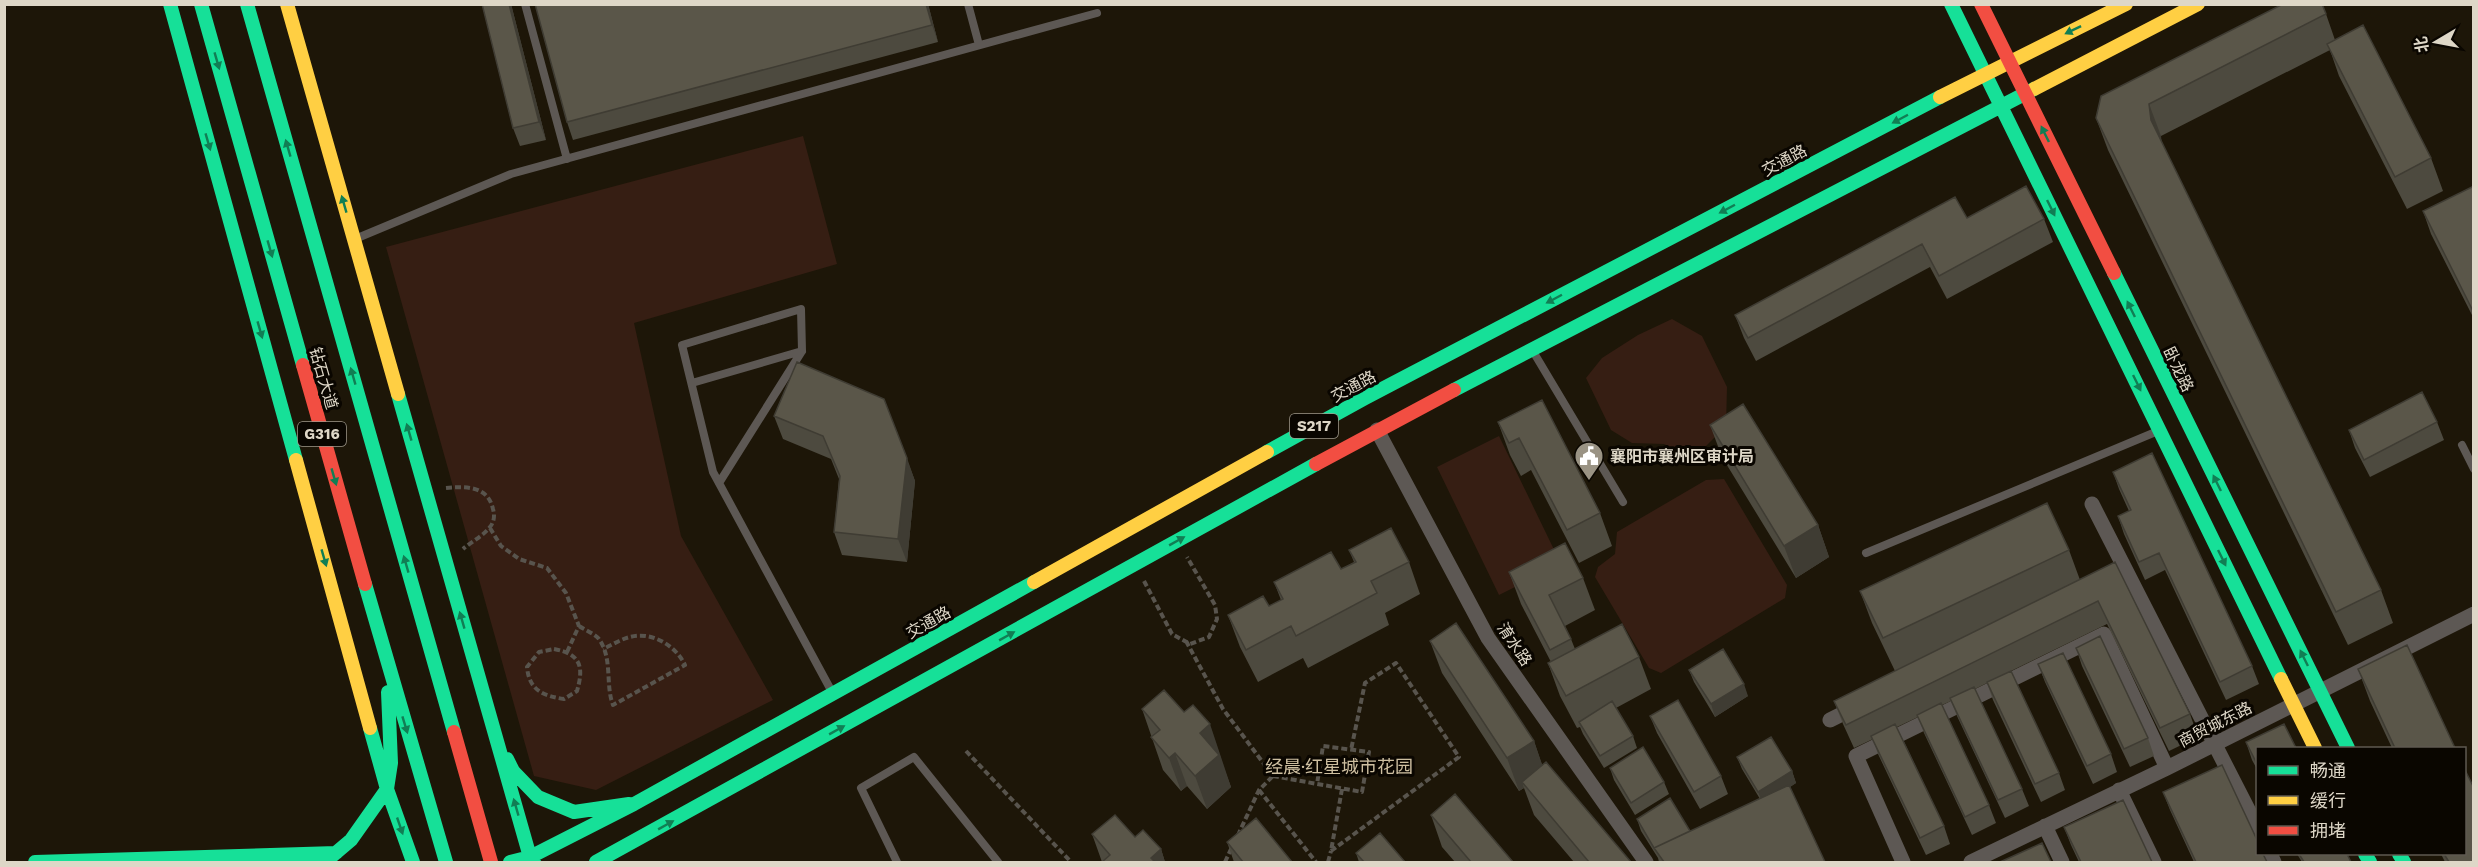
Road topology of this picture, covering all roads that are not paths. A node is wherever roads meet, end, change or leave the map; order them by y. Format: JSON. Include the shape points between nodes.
{"nodes":[{"id":1,"x":170,"y":4,"type":"edge"},
{"id":2,"x":201,"y":4,"type":"edge"},
{"id":3,"x":247,"y":4,"type":"edge"},
{"id":4,"x":287,"y":4,"type":"edge"},
{"id":5,"x":525,"y":4,"type":"edge"},
{"id":6,"x":968,"y":4,"type":"edge"},
{"id":7,"x":1951,"y":4,"type":"edge"},
{"id":8,"x":1981,"y":4,"type":"edge"},
{"id":9,"x":2126,"y":4,"type":"edge"},
{"id":10,"x":2198,"y":4,"type":"edge"},
{"id":11,"x":1097,"y":13,"type":"dead end"},
{"id":12,"x":979,"y":45,"type":"junction"},
{"id":13,"x":2010,"y":62,"type":"junction"},
{"id":14,"x":1985,"y":74,"type":"junction"},
{"id":15,"x":2025,"y":93,"type":"junction"},
{"id":16,"x":2001,"y":105,"type":"junction"},
{"id":17,"x":214,"y":106,"type":"junction"},
{"id":18,"x":567,"y":159,"type":"junction"},
{"id":19,"x":349,"y":240,"type":"junction"},
{"id":20,"x":1532,"y":350,"type":"junction"},
{"id":21,"x":802,"y":351,"type":"junction"},
{"id":22,"x":692,"y":382,"type":"junction"},
{"id":23,"x":1377,"y":430,"type":"junction"},
{"id":24,"x":2160,"y":430,"type":"junction"},
{"id":25,"x":2462,"y":445,"type":"dead end"},
{"id":26,"x":2474,"y":469,"type":"edge"},
{"id":27,"x":719,"y":483,"type":"junction"},
{"id":28,"x":1623,"y":502,"type":"dead end"},
{"id":29,"x":2092,"y":504,"type":"dead end"},
{"id":30,"x":1866,"y":553,"type":"dead end"},
{"id":31,"x":2474,"y":614,"type":"edge"},
{"id":32,"x":386,"y":660,"type":"junction"},
{"id":33,"x":2320,"y":692,"type":"junction"},
{"id":34,"x":833,"y":693,"type":"junction"},
{"id":35,"x":1873,"y":699,"type":"edge"},
{"id":36,"x":2294,"y":705,"type":"junction"},
{"id":37,"x":1830,"y":720,"type":"dead end"},
{"id":38,"x":496,"y":737,"type":"junction"},
{"id":39,"x":2214,"y":743,"type":"junction"},
{"id":40,"x":2315,"y":747,"type":"edge"},
{"id":41,"x":2348,"y":747,"type":"edge"},
{"id":42,"x":2167,"y":768,"type":"junction"},
{"id":43,"x":387,"y":789,"type":"junction"},
{"id":44,"x":2119,"y":790,"type":"junction"},
{"id":45,"x":634,"y":804,"type":"junction"},
{"id":46,"x":2256,"y":825,"type":"edge"},
{"id":47,"x":2045,"y":826,"type":"junction"},
{"id":48,"x":630,"y":845,"type":"junction"},
{"id":49,"x":331,"y":858,"type":"edge"},
{"id":50,"x":532,"y":860,"type":"edge"},
{"id":51,"x":34,"y":862,"type":"edge"},
{"id":52,"x":413,"y":862,"type":"edge"},
{"id":53,"x":446,"y":862,"type":"edge"},
{"id":54,"x":491,"y":862,"type":"edge"},
{"id":55,"x":510,"y":862,"type":"edge"},
{"id":56,"x":596,"y":862,"type":"edge"},
{"id":57,"x":612,"y":862,"type":"edge"},
{"id":58,"x":897,"y":862,"type":"edge"},
{"id":59,"x":998,"y":862,"type":"edge"},
{"id":60,"x":1646,"y":862,"type":"edge"},
{"id":61,"x":1903,"y":862,"type":"edge"},
{"id":62,"x":1971,"y":862,"type":"edge"},
{"id":63,"x":2062,"y":862,"type":"edge"},
{"id":64,"x":2154,"y":862,"type":"edge"}],
"edges":[{"from":1,"to":17,"type":"main road"},
{"from":2,"to":17,"type":"main road","name":"钻石大道","number":"G316","one_way":true},
{"from":54,"to":3,"type":"main road","name":"钻石大道","number":"G316","one_way":true,"via":[[321,248]]},
{"from":19,"to":4,"type":"main road","one_way":true},
{"from":5,"to":18,"type":"lane"},
{"from":6,"to":12,"type":"lane"},
{"from":7,"to":14,"type":"main road"},
{"from":8,"to":13,"type":"main road","name":"卧龙路"},
{"from":9,"to":13,"type":"main road","name":"交通路","number":"S217","one_way":true},
{"from":10,"to":15,"type":"main road","number":"S217"},
{"from":11,"to":12,"type":"lane"},
{"from":12,"to":18,"type":"lane"},
{"from":13,"to":14,"type":"main road","name":"交通路","number":"S217"},
{"from":13,"to":15,"type":"main road","name":"卧龙路"},
{"from":14,"to":16,"type":"main road"},
{"from":14,"to":34,"type":"main road","name":"交通路","number":"S217","one_way":true,"via":[[1365,398]]},
{"from":15,"to":16,"type":"main road","number":"S217"},
{"from":33,"to":15,"type":"main road","name":"卧龙路","one_way":true},
{"from":16,"to":20,"type":"main road","number":"S217"},
{"from":16,"to":24,"type":"main road","one_way":true},
{"from":17,"to":32,"type":"main road","name":"钻石大道","number":"G316","one_way":true},
{"from":17,"to":43,"type":"main road","one_way":true},
{"from":18,"to":19,"type":"lane","via":[[511,174]]},
{"from":38,"to":19,"type":"main road","one_way":true},
{"from":20,"to":23,"type":"main road","number":"S217"},
{"from":20,"to":28,"type":"lane"},
{"from":21,"to":22,"type":"lane"},
{"from":21,"to":22,"type":"lane","via":[[801,309],[682,345]]},
{"from":21,"to":27,"type":"lane"},
{"from":22,"to":27,"type":"lane"},
{"from":48,"to":23,"type":"main road","number":"S217","one_way":true},
{"from":23,"to":60,"type":"street","name":"淯水路","via":[[1488,638]]},
{"from":24,"to":30,"type":"lane"},
{"from":24,"to":36,"type":"main road","one_way":true},
{"from":25,"to":26,"type":"lane"},
{"from":27,"to":34,"type":"lane"},
{"from":29,"to":39,"type":"street","via":[[2122,574]]},
{"from":31,"to":33,"type":"street","name":"商贸城东路"},
{"from":32,"to":43,"type":"main road","via":[[391,763]]},
{"from":32,"to":53,"type":"main road","name":"钻石大道","number":"G316","one_way":true},
{"from":33,"to":36,"type":"street","name":"商贸城东路"},
{"from":33,"to":41,"type":"main road","name":"卧龙路"},
{"from":34,"to":45,"type":"main road","name":"交通路","number":"S217"},
{"from":35,"to":37,"type":"street"},
{"from":36,"to":39,"type":"street","name":"商贸城东路"},
{"from":36,"to":40,"type":"main road"},
{"from":38,"to":45,"type":"main road","via":[[513,771],[538,797],[574,812]]},
{"from":50,"to":38,"type":"main road","one_way":true},
{"from":39,"to":42,"type":"street","name":"商贸城东路"},
{"from":39,"to":46,"type":"street"},
{"from":42,"to":44,"type":"street","name":"商贸城东路"},
{"from":42,"to":61,"type":"street","via":[[2104,634],[1856,756]]},
{"from":43,"to":49,"type":"main road","via":[[351,840]]},
{"from":43,"to":52,"type":"main road","one_way":true},
{"from":44,"to":47,"type":"street","name":"商贸城东路"},
{"from":44,"to":64,"type":"street"},
{"from":45,"to":50,"type":"main road","name":"交通路","number":"S217"},
{"from":47,"to":62,"type":"street","name":"商贸城东路"},
{"from":47,"to":63,"type":"street"},
{"from":48,"to":56,"type":"main road","number":"S217"},
{"from":48,"to":57,"type":"main road"},
{"from":49,"to":51,"type":"main road"},
{"from":50,"to":55,"type":"main road","name":"交通路","number":"S217"},
{"from":58,"to":59,"type":"lane","via":[[861,788],[914,757]]}]}
